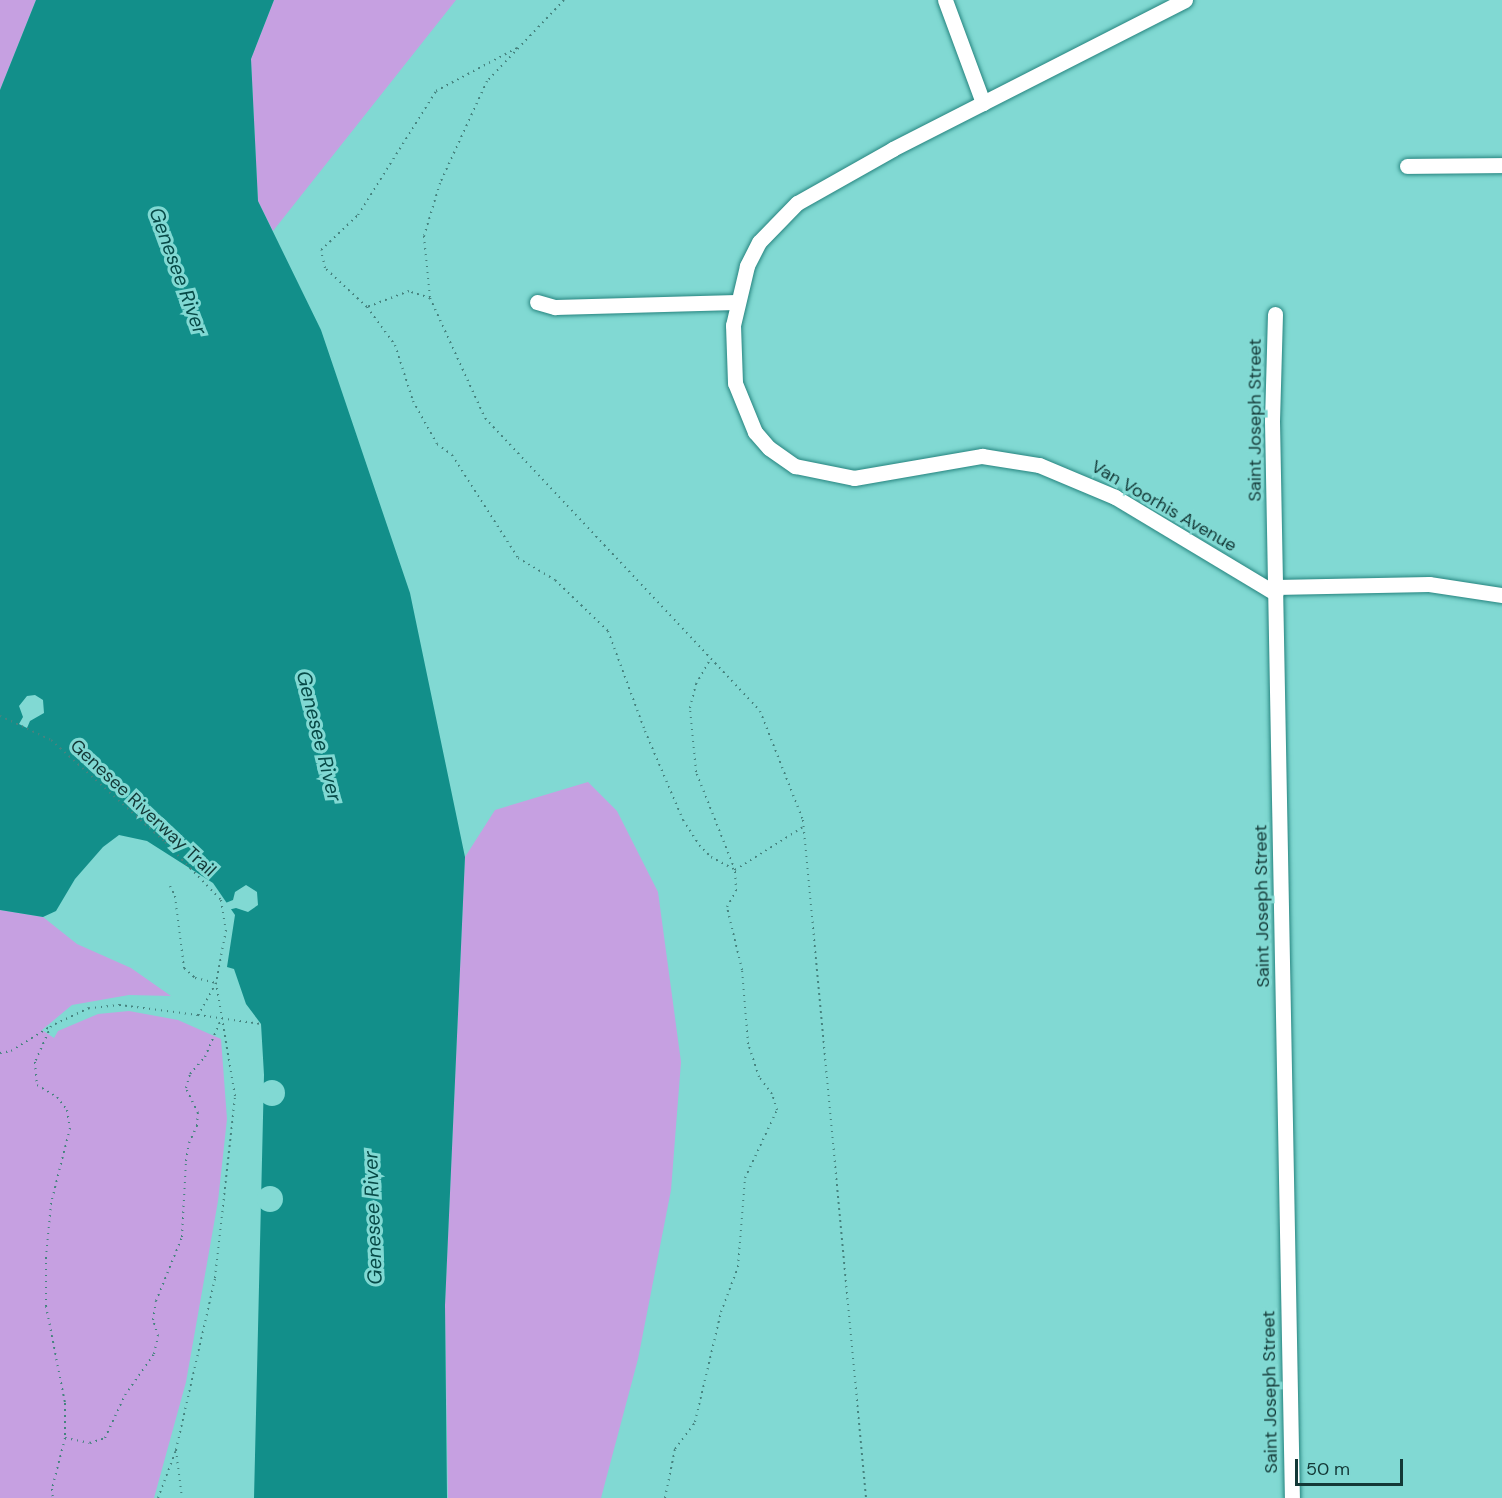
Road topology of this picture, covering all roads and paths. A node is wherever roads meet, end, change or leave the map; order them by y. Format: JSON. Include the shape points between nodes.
{"nodes":[{"id":1,"x":564,"y":0,"type":"edge"},
{"id":2,"x":945,"y":0,"type":"edge"},
{"id":3,"x":1185,"y":0,"type":"edge"},
{"id":4,"x":519,"y":48,"type":"junction"},
{"id":5,"x":983,"y":103,"type":"junction"},
{"id":6,"x":1502,"y":165,"type":"edge"},
{"id":7,"x":1407,"y":166,"type":"dead end"},
{"id":8,"x":430,"y":298,"type":"junction"},
{"id":9,"x":537,"y":302,"type":"dead end"},
{"id":10,"x":736,"y":302,"type":"junction"},
{"id":11,"x":367,"y":307,"type":"junction"},
{"id":12,"x":1275,"y":314,"type":"dead end"},
{"id":13,"x":1275,"y":590,"type":"junction"},
{"id":14,"x":1502,"y":595,"type":"edge"},
{"id":15,"x":710,"y":660,"type":"junction"},
{"id":16,"x":0,"y":716,"type":"edge"},
{"id":17,"x":803,"y":826,"type":"junction"},
{"id":18,"x":735,"y":870,"type":"junction"},
{"id":19,"x":170,"y":886,"type":"dead end"},
{"id":20,"x":216,"y":983,"type":"junction"},
{"id":21,"x":198,"y":1015,"type":"junction"},
{"id":22,"x":220,"y":1021,"type":"junction"},
{"id":23,"x":261,"y":1024,"type":"dead end"},
{"id":24,"x":51,"y":1026,"type":"junction"},
{"id":25,"x":0,"y":1053,"type":"edge"},
{"id":26,"x":65,"y":1438,"type":"junction"},
{"id":27,"x":176,"y":1450,"type":"junction"},
{"id":28,"x":53,"y":1498,"type":"edge"},
{"id":29,"x":158,"y":1498,"type":"edge"},
{"id":30,"x":182,"y":1498,"type":"edge"},
{"id":31,"x":665,"y":1498,"type":"edge"},
{"id":32,"x":866,"y":1498,"type":"edge"},
{"id":33,"x":1292,"y":1498,"type":"edge"}],
"edges":[{"from":1,"to":4,"type":"path"},
{"from":2,"to":5,"type":"street"},
{"from":3,"to":5,"type":"street","name":"Van Voorhis Avenue"},
{"from":4,"to":8,"type":"path","via":[[487,81],[440,183],[424,236]]},
{"from":4,"to":11,"type":"path","via":[[436,91],[358,215],[321,250],[325,268]]},
{"from":5,"to":10,"type":"street","name":"Van Voorhis Avenue","via":[[797,203],[759,242]]},
{"from":6,"to":7,"type":"street"},
{"from":8,"to":11,"type":"path","via":[[409,291]]},
{"from":8,"to":15,"type":"path","via":[[484,418]]},
{"from":9,"to":10,"type":"street","via":[[555,307]]},
{"from":10,"to":13,"type":"street","name":"Van Voorhis Avenue","via":[[731,356],[742,408],[769,448],[795,466],[854,478],[982,456],[1039,465],[1115,497]]},
{"from":11,"to":18,"type":"path","via":[[394,345],[413,401],[437,444],[452,455],[518,558],[555,580],[608,631],[683,820],[711,857]]},
{"from":12,"to":13,"type":"street","name":"Saint Joseph Street"},
{"from":13,"to":14,"type":"street","via":[[1429,584]]},
{"from":13,"to":33,"type":"street","name":"Saint Joseph Street"},
{"from":15,"to":17,"type":"path","via":[[760,711]]},
{"from":15,"to":18,"type":"path","via":[[696,684],[690,708],[692,742],[696,772]]},
{"from":16,"to":20,"type":"path","name":"Genesee Riverway Trail","via":[[51,740],[165,842],[221,900],[226,930]]},
{"from":17,"to":18,"type":"path"},
{"from":17,"to":32,"type":"path"},
{"from":18,"to":31,"type":"path","via":[[736,891],[727,907],[742,970],[748,1044],[759,1077],[772,1094],[777,1110],[745,1178],[738,1267],[721,1312],[695,1422],[675,1449]]},
{"from":19,"to":20,"type":"path","via":[[175,896],[184,968],[195,978]]},
{"from":20,"to":21,"type":"path","name":"Genesee Riverway Trail"},
{"from":20,"to":22,"type":"path"},
{"from":21,"to":22,"type":"path"},
{"from":21,"to":24,"type":"path","via":[[120,1005],[89,1008]]},
{"from":22,"to":23,"type":"path"},
{"from":22,"to":26,"type":"path","via":[[186,1088],[198,1113],[197,1126],[187,1152],[182,1237],[156,1301],[153,1320],[158,1336],[154,1354],[125,1395],[114,1426],[105,1438],[90,1443]]},
{"from":22,"to":27,"type":"path","via":[[229,1047],[236,1096],[215,1278]]},
{"from":24,"to":25,"type":"path","via":[[11,1051]]},
{"from":24,"to":26,"type":"path","via":[[35,1062],[34,1076],[37,1085],[57,1097],[67,1110],[70,1128],[51,1203],[46,1257],[46,1306],[65,1403]]},
{"from":26,"to":28,"type":"path"},
{"from":27,"to":29,"type":"path"},
{"from":27,"to":30,"type":"path"}]}
